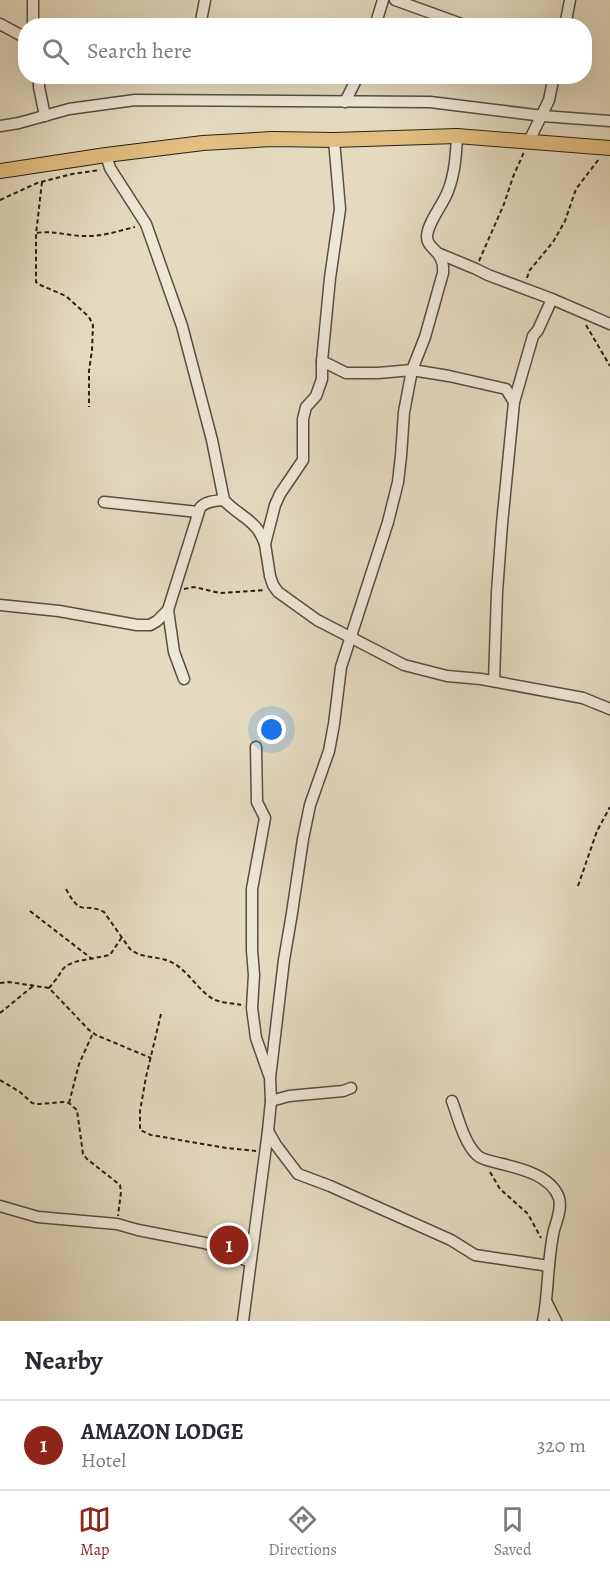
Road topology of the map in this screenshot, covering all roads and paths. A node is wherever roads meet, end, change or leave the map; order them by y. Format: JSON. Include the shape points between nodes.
{"nodes":[{"id":1,"x":33,"y":0,"type":"edge"},
{"id":2,"x":205,"y":0,"type":"edge"},
{"id":3,"x":383,"y":0,"type":"edge"},
{"id":4,"x":395,"y":0,"type":"edge"},
{"id":5,"x":570,"y":0,"type":"edge"},
{"id":6,"x":33,"y":18,"type":"edge"},
{"id":7,"x":202,"y":18,"type":"edge"},
{"id":8,"x":377,"y":18,"type":"edge"},
{"id":9,"x":445,"y":18,"type":"edge"},
{"id":10,"x":567,"y":18,"type":"edge"},
{"id":11,"x":0,"y":24,"type":"edge"},
{"id":12,"x":18,"y":34,"type":"edge"},
{"id":13,"x":39,"y":84,"type":"edge"},
{"id":14,"x":354,"y":84,"type":"edge"},
{"id":15,"x":552,"y":84,"type":"edge"},
{"id":16,"x":345,"y":102,"type":"junction"},
{"id":17,"x":45,"y":116,"type":"junction"},
{"id":18,"x":543,"y":116,"type":"junction"},
{"id":19,"x":610,"y":121,"type":"edge"},
{"id":20,"x":0,"y":126,"type":"edge"},
{"id":21,"x":457,"y":136,"type":"junction"},
{"id":22,"x":334,"y":140,"type":"junction"},
{"id":23,"x":529,"y":141,"type":"junction"},
{"id":24,"x":609,"y":148,"type":"edge"},
{"id":25,"x":108,"y":162,"type":"junction"},
{"id":26,"x":0,"y":171,"type":"edge"},
{"id":27,"x":42,"y":182,"type":"junction"},
{"id":28,"x":0,"y":200,"type":"edge"},
{"id":29,"x":146,"y":224,"type":"junction"},
{"id":30,"x":36,"y":234,"type":"junction"},
{"id":31,"x":440,"y":254,"type":"junction"},
{"id":32,"x":476,"y":269,"type":"junction"},
{"id":33,"x":525,"y":290,"type":"junction"},
{"id":34,"x":552,"y":299,"type":"junction"},
{"id":35,"x":578,"y":310,"type":"junction"},
{"id":36,"x":610,"y":324,"type":"edge"},
{"id":37,"x":322,"y":361,"type":"junction"},
{"id":38,"x":610,"y":366,"type":"edge"},
{"id":39,"x":412,"y":370,"type":"junction"},
{"id":40,"x":514,"y":402,"type":"junction"},
{"id":41,"x":88,"y":407,"type":"dead end"},
{"id":42,"x":224,"y":500,"type":"junction"},
{"id":43,"x":104,"y":502,"type":"dead end"},
{"id":44,"x":198,"y":512,"type":"junction"},
{"id":45,"x":265,"y":544,"type":"junction"},
{"id":46,"x":276,"y":590,"type":"junction"},
{"id":47,"x":171,"y":598,"type":"junction"},
{"id":48,"x":0,"y":605,"type":"edge"},
{"id":49,"x":168,"y":610,"type":"junction"},
{"id":50,"x":350,"y":636,"type":"junction"},
{"id":51,"x":184,"y":679,"type":"dead end"},
{"id":52,"x":494,"y":681,"type":"junction"},
{"id":53,"x":610,"y":709,"type":"edge"},
{"id":54,"x":256,"y":747,"type":"dead end"},
{"id":55,"x":610,"y":807,"type":"edge"},
{"id":56,"x":578,"y":886,"type":"dead end"},
{"id":57,"x":66,"y":889,"type":"dead end"},
{"id":58,"x":30,"y":911,"type":"dead end"},
{"id":59,"x":122,"y":937,"type":"junction"},
{"id":60,"x":92,"y":959,"type":"junction"},
{"id":61,"x":0,"y":982,"type":"edge"},
{"id":62,"x":33,"y":986,"type":"junction"},
{"id":63,"x":48,"y":987,"type":"junction"},
{"id":64,"x":252,"y":1008,"type":"junction"},
{"id":65,"x":0,"y":1013,"type":"edge"},
{"id":66,"x":162,"y":1014,"type":"dead end"},
{"id":67,"x":93,"y":1033,"type":"junction"},
{"id":68,"x":151,"y":1058,"type":"junction"},
{"id":69,"x":270,"y":1078,"type":"junction"},
{"id":70,"x":0,"y":1080,"type":"edge"},
{"id":71,"x":351,"y":1088,"type":"dead end"},
{"id":72,"x":271,"y":1101,"type":"junction"},
{"id":73,"x":452,"y":1101,"type":"dead end"},
{"id":74,"x":69,"y":1104,"type":"junction"},
{"id":75,"x":268,"y":1131,"type":"junction"},
{"id":76,"x":265,"y":1152,"type":"junction"},
{"id":77,"x":484,"y":1160,"type":"junction"},
{"id":78,"x":0,"y":1206,"type":"edge"},
{"id":79,"x":117,"y":1224,"type":"junction"},
{"id":80,"x":541,"y":1237,"type":"dead end"},
{"id":81,"x":250,"y":1262,"type":"junction"},
{"id":82,"x":549,"y":1266,"type":"junction"},
{"id":83,"x":547,"y":1303,"type":"junction"},
{"id":84,"x":243,"y":1321,"type":"edge"},
{"id":85,"x":543,"y":1321,"type":"edge"},
{"id":86,"x":556,"y":1321,"type":"edge"}],
"edges":[{"from":1,"to":6,"type":"street"},
{"from":2,"to":7,"type":"street"},
{"from":3,"to":8,"type":"street"},
{"from":4,"to":9,"type":"street"},
{"from":5,"to":10,"type":"street"},
{"from":11,"to":12,"type":"street"},
{"from":13,"to":17,"type":"street"},
{"from":14,"to":16,"type":"street"},
{"from":15,"to":18,"type":"street"},
{"from":16,"to":17,"type":"street","via":[[135,100]]},
{"from":16,"to":18,"type":"street","via":[[430,102]]},
{"from":17,"to":20,"type":"street"},
{"from":18,"to":19,"type":"street"},
{"from":18,"to":23,"type":"street"},
{"from":21,"to":22,"type":"main road"},
{"from":21,"to":23,"type":"main road"},
{"from":21,"to":31,"type":"street","via":[[456,162],[448,193],[428,230],[428,243]]},
{"from":22,"to":25,"type":"main road","via":[[203,143]]},
{"from":22,"to":37,"type":"street","via":[[340,210]]},
{"from":23,"to":24,"type":"main road"},
{"from":23,"to":32,"type":"path"},
{"from":24,"to":33,"type":"path","via":[[576,189],[553,242],[529,271]]},
{"from":25,"to":26,"type":"main road"},
{"from":25,"to":27,"type":"path"},
{"from":25,"to":29,"type":"street"},
{"from":27,"to":28,"type":"path"},
{"from":27,"to":30,"type":"path"},
{"from":29,"to":30,"type":"path","via":[[99,236]]},
{"from":29,"to":42,"type":"street","via":[[182,326]]},
{"from":30,"to":41,"type":"path","via":[[36,282],[66,296],[93,325]]},
{"from":31,"to":32,"type":"street"},
{"from":31,"to":39,"type":"street","via":[[443,273]]},
{"from":32,"to":33,"type":"street"},
{"from":33,"to":34,"type":"street"},
{"from":34,"to":35,"type":"street"},
{"from":34,"to":40,"type":"street","via":[[532,336]]},
{"from":35,"to":36,"type":"street"},
{"from":35,"to":38,"type":"path"},
{"from":37,"to":39,"type":"street","via":[[346,373]]},
{"from":37,"to":45,"type":"street","via":[[322,379],[303,419],[303,460],[279,494]]},
{"from":39,"to":40,"type":"street","via":[[506,389]]},
{"from":39,"to":50,"type":"street","via":[[398,482]]},
{"from":40,"to":52,"type":"street","via":[[497,592]]},
{"from":42,"to":44,"type":"street","via":[[202,505]]},
{"from":42,"to":45,"type":"street","via":[[253,524]]},
{"from":43,"to":44,"type":"street"},
{"from":44,"to":47,"type":"street"},
{"from":45,"to":46,"type":"street"},
{"from":46,"to":47,"type":"path","via":[[220,593],[194,587]]},
{"from":46,"to":50,"type":"street","via":[[317,620]]},
{"from":47,"to":49,"type":"street"},
{"from":48,"to":49,"type":"street","via":[[136,625],[157,621]]},
{"from":49,"to":51,"type":"street","via":[[174,652]]},
{"from":50,"to":52,"type":"street","via":[[404,665],[447,676]]},
{"from":50,"to":69,"type":"street","via":[[341,667],[329,751],[303,839]]},
{"from":52,"to":53,"type":"street","via":[[583,698]]},
{"from":54,"to":64,"type":"street","via":[[257,802],[265,818],[252,889]]},
{"from":55,"to":56,"type":"path","via":[[597,831]]},
{"from":57,"to":59,"type":"path","via":[[78,907],[104,912]]},
{"from":58,"to":60,"type":"path"},
{"from":59,"to":60,"type":"path","via":[[110,955]]},
{"from":59,"to":64,"type":"path","via":[[135,953],[173,963],[216,1001]]},
{"from":60,"to":63,"type":"path","via":[[66,966]]},
{"from":61,"to":62,"type":"path"},
{"from":62,"to":63,"type":"path"},
{"from":62,"to":65,"type":"path"},
{"from":63,"to":67,"type":"path"},
{"from":64,"to":69,"type":"street","via":[[256,1038]]},
{"from":66,"to":68,"type":"path"},
{"from":67,"to":68,"type":"path"},
{"from":67,"to":74,"type":"path","via":[[79,1064]]},
{"from":68,"to":76,"type":"path","via":[[140,1130],[151,1135]]},
{"from":69,"to":72,"type":"street"},
{"from":70,"to":74,"type":"path","via":[[32,1103]]},
{"from":71,"to":72,"type":"street","via":[[289,1095]]},
{"from":72,"to":75,"type":"street"},
{"from":73,"to":77,"type":"street","via":[[465,1136],[475,1154]]},
{"from":74,"to":79,"type":"path","via":[[76,1110],[83,1154],[120,1185]]},
{"from":75,"to":76,"type":"street"},
{"from":75,"to":82,"type":"street","via":[[298,1174],[451,1240],[475,1255]]},
{"from":76,"to":81,"type":"street"},
{"from":77,"to":80,"type":"path","via":[[500,1189],[528,1214]]},
{"from":77,"to":82,"type":"street","via":[[541,1177],[558,1196],[560,1205]]},
{"from":78,"to":79,"type":"street","via":[[38,1217]]},
{"from":79,"to":81,"type":"street","via":[[205,1243]]},
{"from":81,"to":84,"type":"street"},
{"from":82,"to":83,"type":"street"},
{"from":83,"to":85,"type":"street"},
{"from":83,"to":86,"type":"street"}]}
